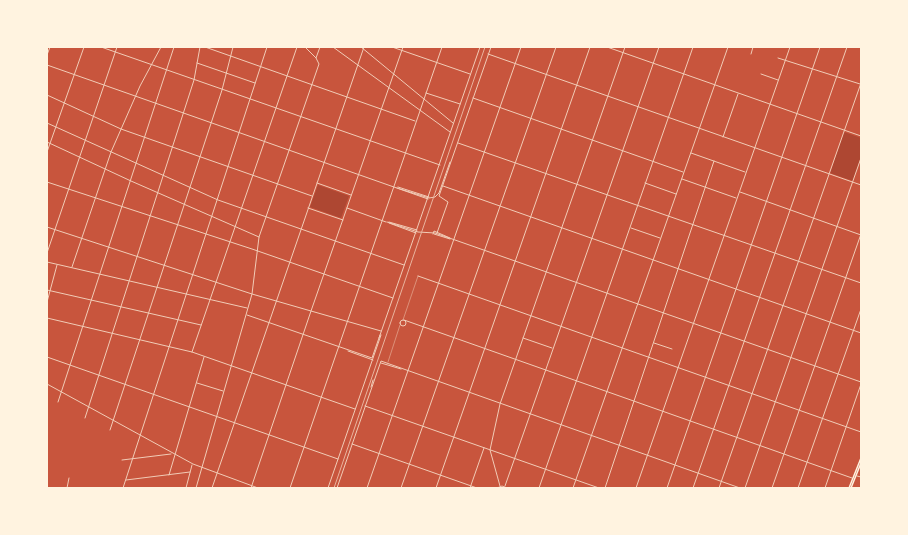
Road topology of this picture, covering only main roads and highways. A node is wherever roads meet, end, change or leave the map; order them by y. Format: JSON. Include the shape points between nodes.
{"nodes":[{"id":1,"x":861,"y":458,"type":"edge"},
{"id":2,"x":861,"y":464,"type":"edge"},
{"id":3,"x":855,"y":475,"type":"junction"},
{"id":4,"x":850,"y":488,"type":"edge"}],
"edges":[{"from":1,"to":3,"type":"main road"},
{"from":2,"to":3,"type":"main road"},
{"from":3,"to":4,"type":"main road"}]}
